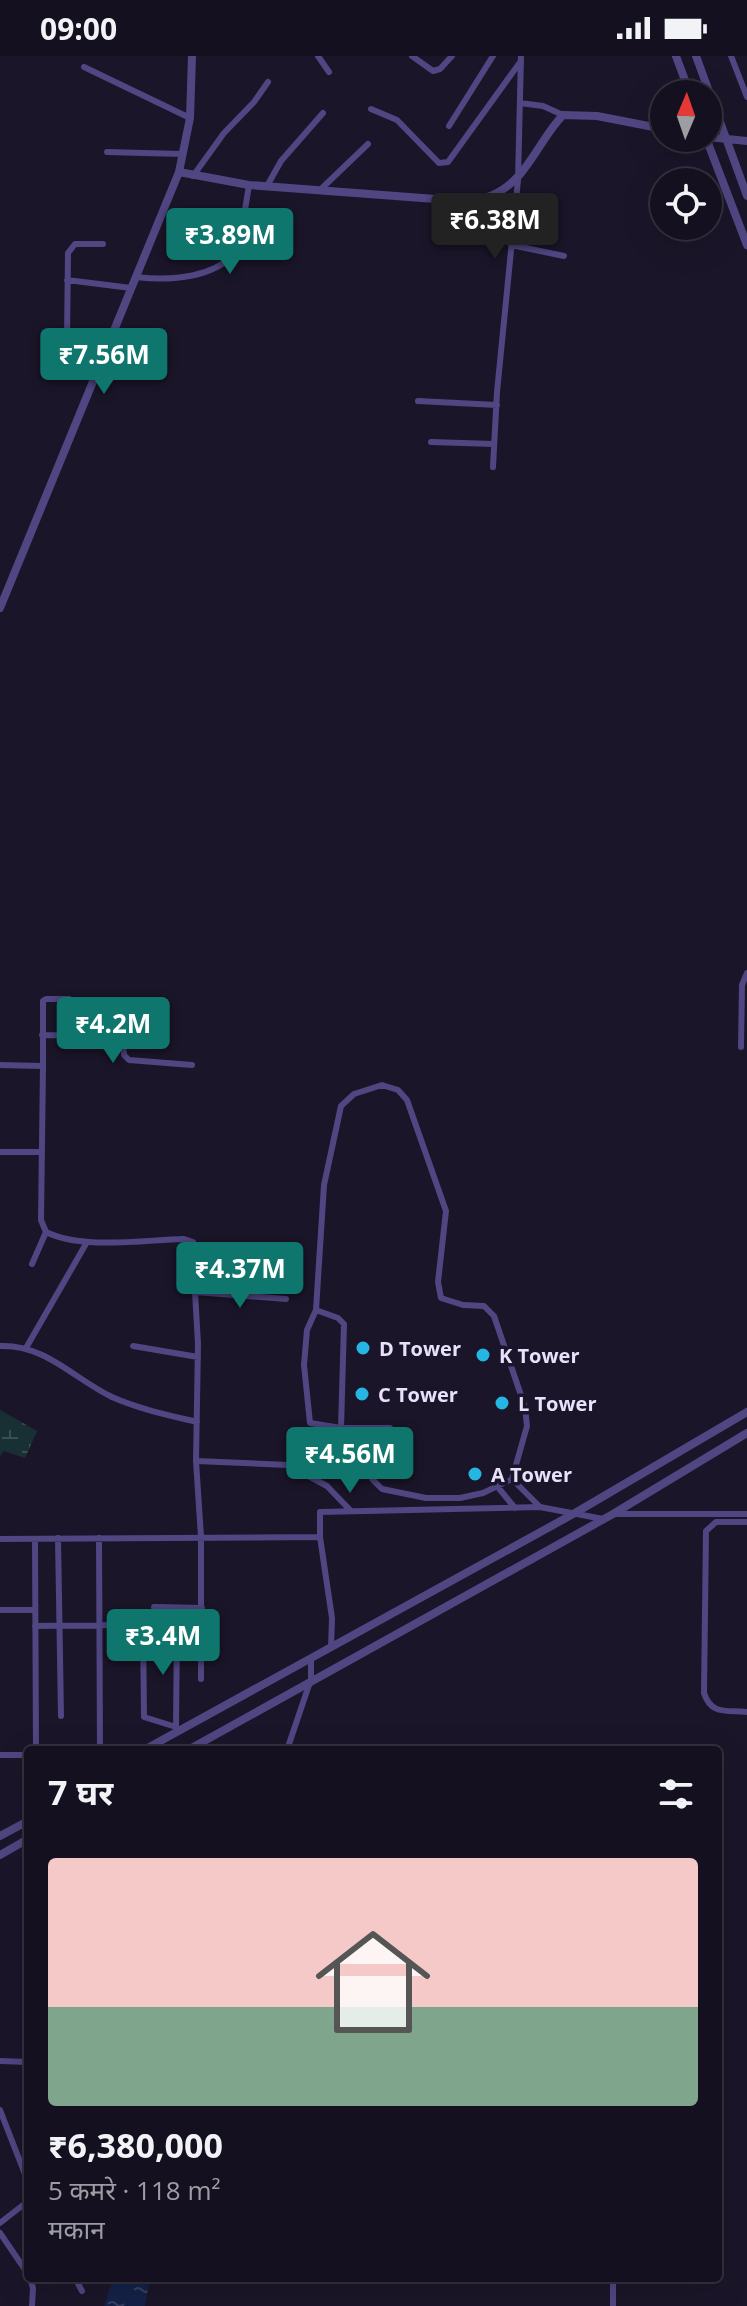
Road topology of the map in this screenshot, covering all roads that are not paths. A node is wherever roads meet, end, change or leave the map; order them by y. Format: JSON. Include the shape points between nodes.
{"nodes":[{"id":1,"x":192,"y":56,"type":"edge"},
{"id":2,"x":318,"y":56,"type":"edge"},
{"id":3,"x":412,"y":56,"type":"edge"},
{"id":4,"x":452,"y":56,"type":"edge"},
{"id":5,"x":493,"y":56,"type":"edge"},
{"id":6,"x":676,"y":56,"type":"edge"},
{"id":7,"x":696,"y":56,"type":"edge"},
{"id":8,"x":731,"y":56,"type":"edge"},
{"id":9,"x":521,"y":58,"type":"edge"},
{"id":10,"x":84,"y":67,"type":"dead end"},
{"id":11,"x":329,"y":72,"type":"dead end"},
{"id":12,"x":685,"y":80,"type":"edge"},
{"id":13,"x":268,"y":82,"type":"dead end"},
{"id":14,"x":747,"y":97,"type":"edge"},
{"id":15,"x":520,"y":103,"type":"junction"},
{"id":16,"x":371,"y":109,"type":"dead end"},
{"id":17,"x":323,"y":113,"type":"dead end"},
{"id":18,"x":563,"y":115,"type":"junction"},
{"id":19,"x":190,"y":118,"type":"junction"},
{"id":20,"x":449,"y":126,"type":"dead end"},
{"id":21,"x":650,"y":126,"type":"edge"},
{"id":22,"x":722,"y":140,"type":"edge"},
{"id":23,"x":727,"y":140,"type":"junction"},
{"id":24,"x":747,"y":141,"type":"edge"},
{"id":25,"x":368,"y":144,"type":"dead end"},
{"id":26,"x":107,"y":152,"type":"dead end"},
{"id":27,"x":712,"y":152,"type":"edge"},
{"id":28,"x":182,"y":154,"type":"junction"},
{"id":29,"x":179,"y":172,"type":"junction"},
{"id":30,"x":193,"y":176,"type":"junction"},
{"id":31,"x":518,"y":180,"type":"junction"},
{"id":32,"x":249,"y":185,"type":"junction"},
{"id":33,"x":267,"y":186,"type":"junction"},
{"id":34,"x":320,"y":190,"type":"junction"},
{"id":35,"x":747,"y":196,"type":"edge"},
{"id":36,"x":103,"y":244,"type":"dead end"},
{"id":37,"x":511,"y":245,"type":"junction"},
{"id":38,"x":747,"y":245,"type":"edge"},
{"id":39,"x":564,"y":256,"type":"dead end"},
{"id":40,"x":136,"y":277,"type":"junction"},
{"id":41,"x":67,"y":280,"type":"junction"},
{"id":42,"x":131,"y":288,"type":"junction"},
{"id":43,"x":67,"y":340,"type":"dead end"},
{"id":44,"x":418,"y":401,"type":"dead end"},
{"id":45,"x":497,"y":405,"type":"junction"},
{"id":46,"x":431,"y":442,"type":"dead end"},
{"id":47,"x":494,"y":444,"type":"junction"},
{"id":48,"x":493,"y":467,"type":"dead end"},
{"id":49,"x":0,"y":608,"type":"edge"},
{"id":50,"x":747,"y":973,"type":"edge"},
{"id":51,"x":69,"y":999,"type":"dead end"},
{"id":52,"x":42,"y":1035,"type":"junction"},
{"id":53,"x":741,"y":1047,"type":"dead end"},
{"id":54,"x":0,"y":1065,"type":"edge"},
{"id":55,"x":192,"y":1065,"type":"dead end"},
{"id":56,"x":43,"y":1066,"type":"junction"},
{"id":57,"x":0,"y":1152,"type":"edge"},
{"id":58,"x":42,"y":1152,"type":"junction"},
{"id":59,"x":46,"y":1232,"type":"junction"},
{"id":60,"x":87,"y":1242,"type":"junction"},
{"id":61,"x":32,"y":1264,"type":"dead end"},
{"id":62,"x":195,"y":1292,"type":"junction"},
{"id":63,"x":286,"y":1299,"type":"dead end"},
{"id":64,"x":316,"y":1310,"type":"junction"},
{"id":65,"x":0,"y":1346,"type":"edge"},
{"id":66,"x":133,"y":1346,"type":"dead end"},
{"id":67,"x":26,"y":1348,"type":"junction"},
{"id":68,"x":198,"y":1357,"type":"junction"},
{"id":69,"x":747,"y":1412,"type":"edge"},
{"id":70,"x":197,"y":1422,"type":"junction"},
{"id":71,"x":341,"y":1428,"type":"junction"},
{"id":72,"x":747,"y":1433,"type":"edge"},
{"id":73,"x":196,"y":1461,"type":"junction"},
{"id":74,"x":512,"y":1479,"type":"junction"},
{"id":75,"x":497,"y":1486,"type":"junction"},
{"id":76,"x":540,"y":1507,"type":"junction"},
{"id":77,"x":515,"y":1508,"type":"junction"},
{"id":78,"x":350,"y":1510,"type":"junction"},
{"id":79,"x":575,"y":1513,"type":"junction"},
{"id":80,"x":613,"y":1514,"type":"junction"},
{"id":81,"x":747,"y":1514,"type":"edge"},
{"id":82,"x":603,"y":1519,"type":"junction"},
{"id":83,"x":747,"y":1522,"type":"edge"},
{"id":84,"x":201,"y":1537,"type":"junction"},
{"id":85,"x":320,"y":1537,"type":"junction"},
{"id":86,"x":58,"y":1538,"type":"junction"},
{"id":87,"x":99,"y":1538,"type":"junction"},
{"id":88,"x":0,"y":1539,"type":"edge"},
{"id":89,"x":35,"y":1539,"type":"junction"},
{"id":90,"x":154,"y":1607,"type":"dead end"},
{"id":91,"x":202,"y":1608,"type":"junction"},
{"id":92,"x":0,"y":1610,"type":"edge"},
{"id":93,"x":35,"y":1610,"type":"junction"},
{"id":94,"x":143,"y":1624,"type":"junction"},
{"id":95,"x":177,"y":1624,"type":"junction"},
{"id":96,"x":201,"y":1624,"type":"junction"},
{"id":97,"x":59,"y":1625,"type":"junction"},
{"id":98,"x":99,"y":1625,"type":"junction"},
{"id":99,"x":35,"y":1626,"type":"junction"},
{"id":100,"x":331,"y":1648,"type":"junction"},
{"id":101,"x":311,"y":1659,"type":"junction"},
{"id":102,"x":201,"y":1679,"type":"dead end"},
{"id":103,"x":311,"y":1679,"type":"junction"},
{"id":104,"x":747,"y":1712,"type":"edge"},
{"id":105,"x":61,"y":1716,"type":"dead end"},
{"id":106,"x":176,"y":1729,"type":"junction"},
{"id":107,"x":36,"y":1746,"type":"edge"},
{"id":108,"x":100,"y":1746,"type":"edge"},
{"id":109,"x":150,"y":1746,"type":"edge"},
{"id":110,"x":195,"y":1746,"type":"edge"},
{"id":111,"x":288,"y":1746,"type":"edge"},
{"id":112,"x":0,"y":1755,"type":"edge"},
{"id":113,"x":24,"y":1755,"type":"edge"},
{"id":114,"x":24,"y":1823,"type":"edge"},
{"id":115,"x":0,"y":1836,"type":"edge"},
{"id":116,"x":24,"y":1841,"type":"edge"},
{"id":117,"x":0,"y":1855,"type":"edge"},
{"id":118,"x":0,"y":2061,"type":"edge"},
{"id":119,"x":24,"y":2062,"type":"edge"},
{"id":120,"x":0,"y":2110,"type":"edge"},
{"id":121,"x":24,"y":2172,"type":"edge"},
{"id":122,"x":24,"y":2205,"type":"edge"},
{"id":123,"x":0,"y":2223,"type":"edge"},
{"id":124,"x":0,"y":2233,"type":"edge"},
{"id":125,"x":24,"y":2269,"type":"edge"},
{"id":126,"x":31,"y":2282,"type":"edge"},
{"id":127,"x":77,"y":2282,"type":"edge"},
{"id":128,"x":613,"y":2282,"type":"edge"},
{"id":129,"x":82,"y":2291,"type":"dead end"},
{"id":130,"x":32,"y":2306,"type":"edge"},
{"id":131,"x":613,"y":2306,"type":"edge"}],
"edges":[{"from":1,"to":19,"type":"street"},
{"from":2,"to":11,"type":"street"},
{"from":3,"to":4,"type":"street","via":[[436,71]]},
{"from":5,"to":20,"type":"street"},
{"from":6,"to":12,"type":"street"},
{"from":7,"to":23,"type":"street"},
{"from":8,"to":14,"type":"street"},
{"from":9,"to":15,"type":"street"},
{"from":9,"to":16,"type":"street","via":[[448,162],[439,163],[397,120]]},
{"from":10,"to":19,"type":"street"},
{"from":13,"to":30,"type":"street"},
{"from":15,"to":18,"type":"street"},
{"from":15,"to":31,"type":"street"},
{"from":17,"to":33,"type":"street","via":[[281,161]]},
{"from":18,"to":21,"type":"street"},
{"from":18,"to":31,"type":"street"},
{"from":19,"to":28,"type":"street"},
{"from":22,"to":23,"type":"street"},
{"from":23,"to":24,"type":"street"},
{"from":23,"to":35,"type":"street"},
{"from":25,"to":34,"type":"street"},
{"from":26,"to":28,"type":"street"},
{"from":27,"to":38,"type":"street"},
{"from":28,"to":29,"type":"street"},
{"from":29,"to":30,"type":"street"},
{"from":29,"to":40,"type":"street"},
{"from":30,"to":32,"type":"street"},
{"from":31,"to":34,"type":"street","via":[[492,196],[462,201]]},
{"from":31,"to":37,"type":"street"},
{"from":32,"to":33,"type":"street"},
{"from":32,"to":40,"type":"street","via":[[234,256],[211,270],[165,281]]},
{"from":33,"to":34,"type":"street"},
{"from":36,"to":41,"type":"street","via":[[71,247]]},
{"from":37,"to":39,"type":"street"},
{"from":37,"to":45,"type":"street"},
{"from":40,"to":42,"type":"street"},
{"from":41,"to":42,"type":"street"},
{"from":41,"to":43,"type":"street"},
{"from":42,"to":49,"type":"street"},
{"from":44,"to":45,"type":"street"},
{"from":45,"to":47,"type":"street"},
{"from":46,"to":47,"type":"street"},
{"from":47,"to":48,"type":"street"},
{"from":50,"to":53,"type":"street","via":[[742,985]]},
{"from":51,"to":52,"type":"street","via":[[43,1001]]},
{"from":52,"to":55,"type":"street","via":[[119,1036],[129,1060]]},
{"from":52,"to":56,"type":"street"},
{"from":54,"to":56,"type":"street"},
{"from":56,"to":58,"type":"street"},
{"from":57,"to":58,"type":"street"},
{"from":58,"to":59,"type":"street","via":[[41,1220]]},
{"from":59,"to":60,"type":"street"},
{"from":59,"to":61,"type":"street"},
{"from":60,"to":62,"type":"street","via":[[193,1242],[198,1251]]},
{"from":60,"to":67,"type":"street"},
{"from":62,"to":63,"type":"street"},
{"from":62,"to":68,"type":"street"},
{"from":64,"to":71,"type":"street","via":[[344,1324]]},
{"from":64,"to":71,"type":"street","via":[[307,1330],[304,1365],[310,1423]]},
{"from":64,"to":74,"type":"street","via":[[324,1185],[341,1106],[354,1094],[382,1085],[398,1090],[407,1100],[446,1211],[441,1298],[484,1306],[494,1316],[525,1407],[527,1426]]},
{"from":65,"to":67,"type":"street"},
{"from":66,"to":68,"type":"street"},
{"from":67,"to":70,"type":"street","via":[[112,1396]]},
{"from":68,"to":70,"type":"street"},
{"from":69,"to":79,"type":"street"},
{"from":70,"to":73,"type":"street"},
{"from":71,"to":75,"type":"street","via":[[390,1428],[396,1437],[375,1460],[372,1479],[382,1489],[460,1498]]},
{"from":72,"to":80,"type":"street"},
{"from":73,"to":78,"type":"street","via":[[288,1465],[327,1486]]},
{"from":73,"to":84,"type":"street"},
{"from":74,"to":75,"type":"street"},
{"from":74,"to":76,"type":"street"},
{"from":75,"to":77,"type":"street"},
{"from":76,"to":77,"type":"street"},
{"from":76,"to":79,"type":"street"},
{"from":77,"to":78,"type":"street"},
{"from":78,"to":85,"type":"street","via":[[320,1512]]},
{"from":79,"to":82,"type":"street"},
{"from":79,"to":100,"type":"street"},
{"from":80,"to":81,"type":"street"},
{"from":80,"to":82,"type":"street"},
{"from":82,"to":103,"type":"street"},
{"from":83,"to":104,"type":"street","via":[[716,1522],[706,1531],[704,1693],[712,1709]]},
{"from":84,"to":85,"type":"street"},
{"from":84,"to":87,"type":"street"},
{"from":84,"to":91,"type":"street"},
{"from":85,"to":100,"type":"street"},
{"from":86,"to":87,"type":"street"},
{"from":86,"to":89,"type":"street"},
{"from":86,"to":97,"type":"street"},
{"from":87,"to":98,"type":"street"},
{"from":88,"to":89,"type":"street"},
{"from":89,"to":93,"type":"street"},
{"from":90,"to":91,"type":"street"},
{"from":91,"to":96,"type":"street"},
{"from":92,"to":93,"type":"street"},
{"from":93,"to":99,"type":"street"},
{"from":94,"to":95,"type":"street"},
{"from":94,"to":98,"type":"street"},
{"from":94,"to":106,"type":"street","via":[[144,1717]]},
{"from":95,"to":96,"type":"street"},
{"from":95,"to":106,"type":"street"},
{"from":96,"to":102,"type":"street"},
{"from":97,"to":98,"type":"street"},
{"from":97,"to":99,"type":"street"},
{"from":97,"to":105,"type":"street"},
{"from":98,"to":108,"type":"street"},
{"from":99,"to":107,"type":"street"},
{"from":100,"to":101,"type":"street"},
{"from":101,"to":103,"type":"street"},
{"from":101,"to":106,"type":"street"},
{"from":103,"to":110,"type":"street"},
{"from":103,"to":111,"type":"street"},
{"from":106,"to":109,"type":"street"},
{"from":112,"to":113,"type":"street"},
{"from":114,"to":115,"type":"street"},
{"from":116,"to":117,"type":"street"},
{"from":118,"to":119,"type":"street"},
{"from":120,"to":121,"type":"street"},
{"from":122,"to":123,"type":"street"},
{"from":124,"to":125,"type":"street"},
{"from":126,"to":130,"type":"street"},
{"from":127,"to":129,"type":"street"},
{"from":128,"to":131,"type":"street"}]}
